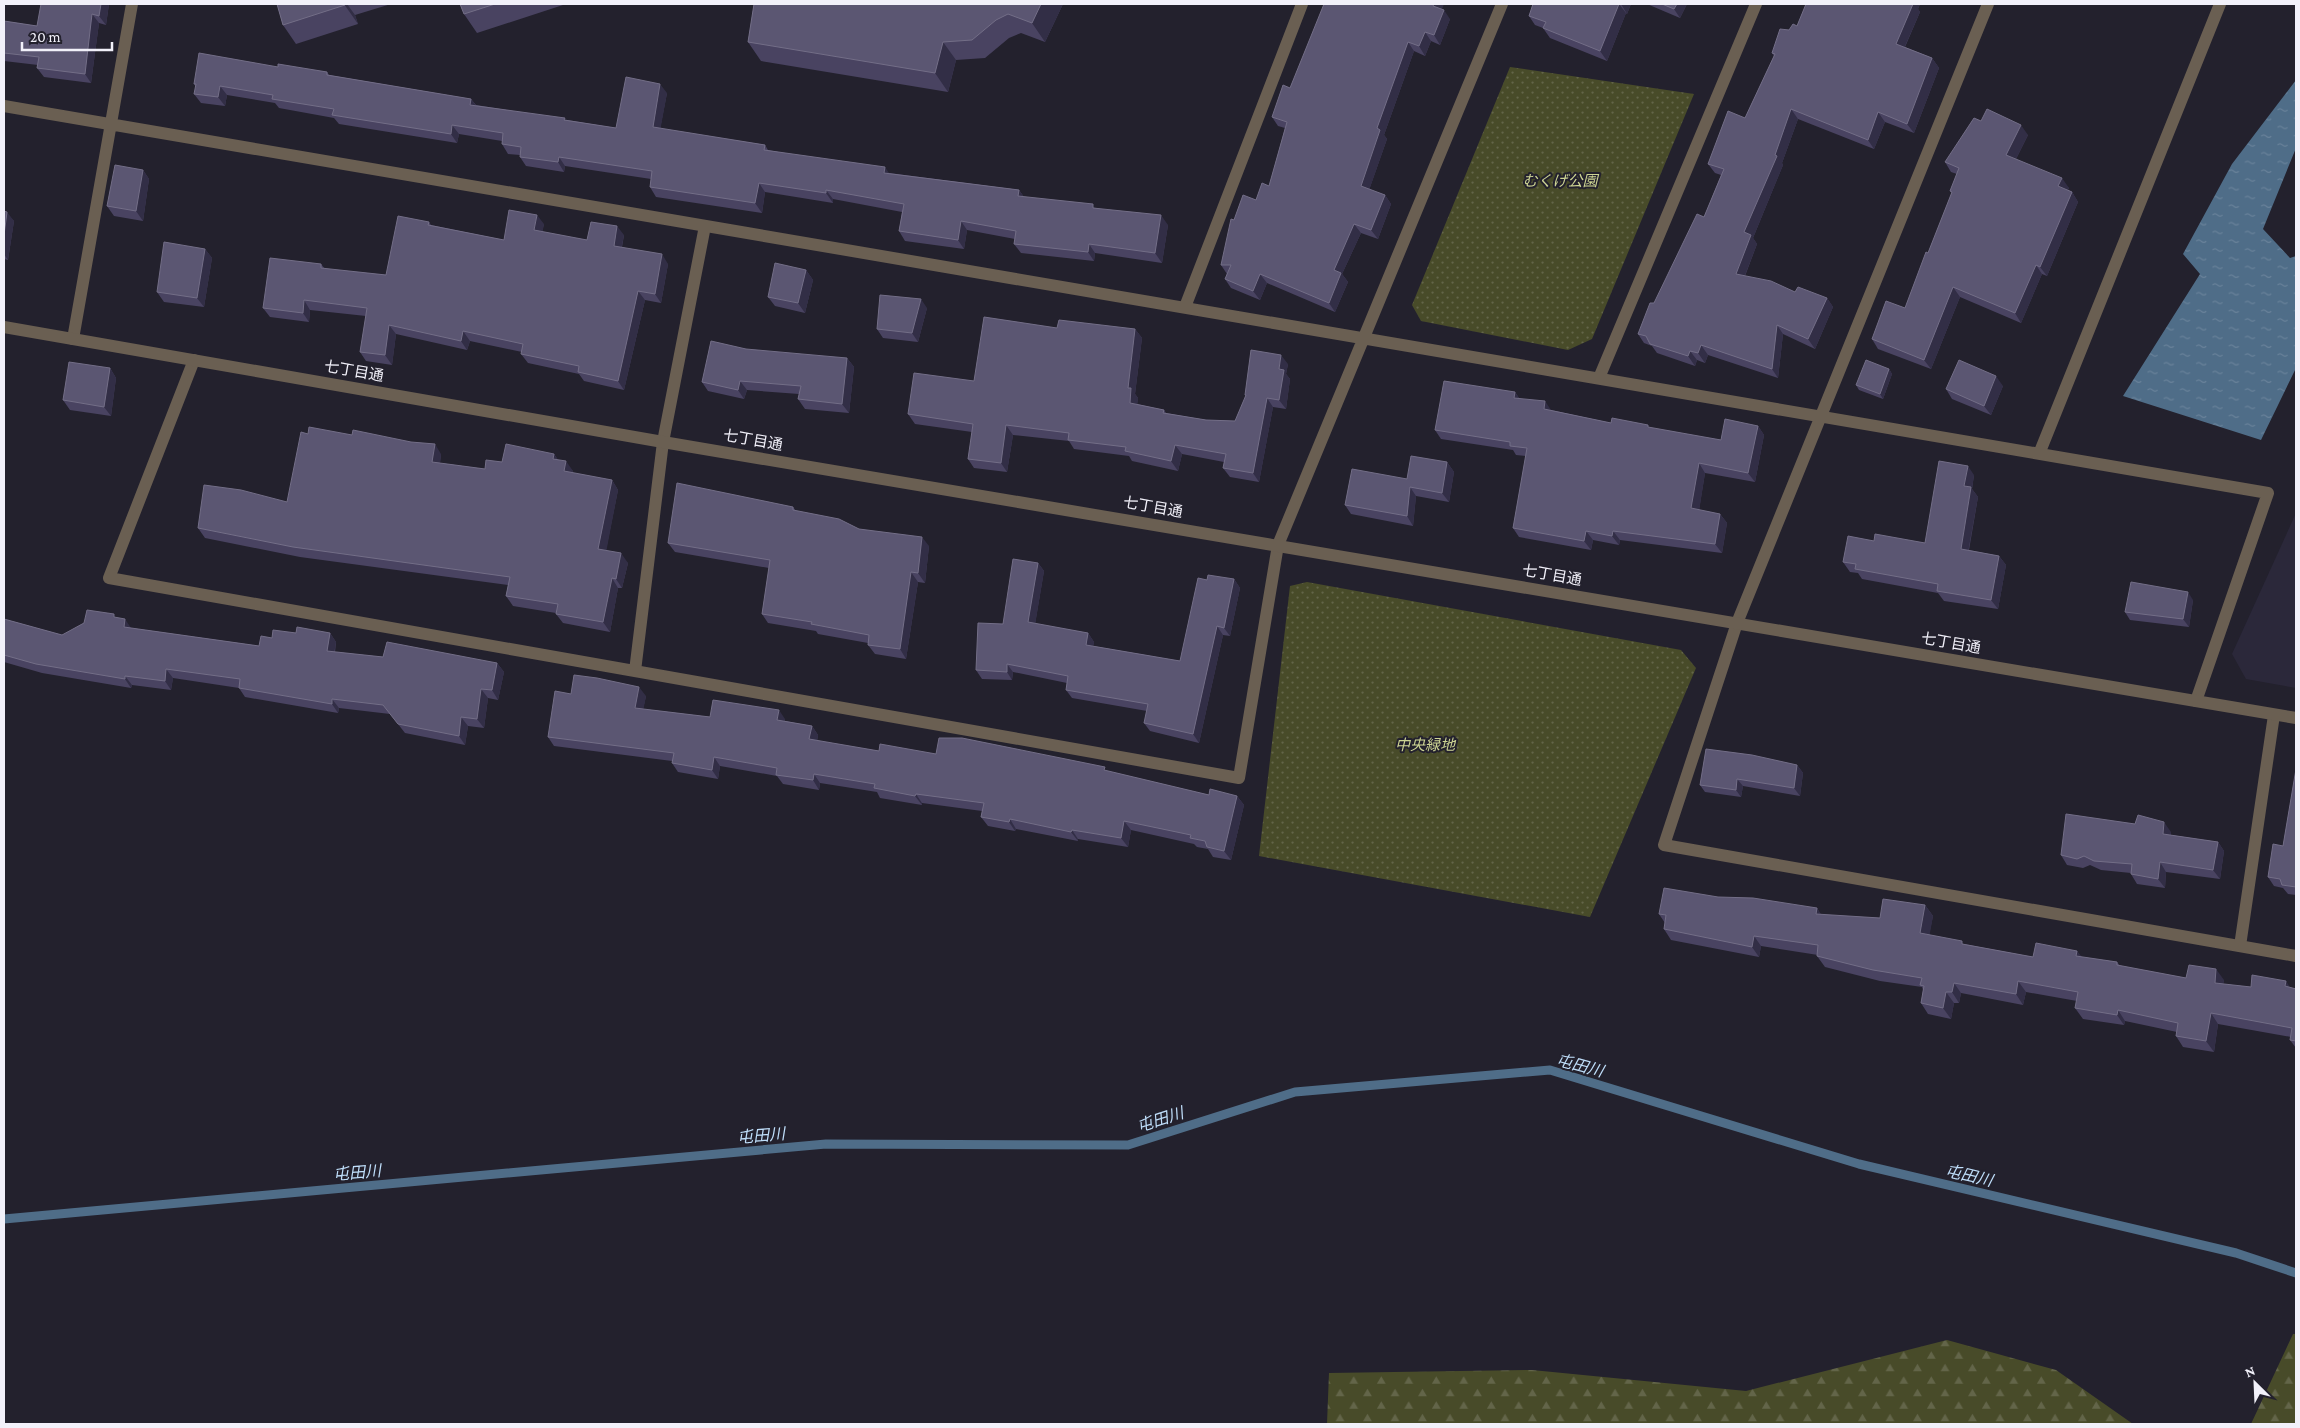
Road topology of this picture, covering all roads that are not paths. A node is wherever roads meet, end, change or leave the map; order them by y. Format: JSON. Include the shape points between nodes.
{"nodes":[{"id":1,"x":132,"y":4,"type":"edge"},
{"id":2,"x":1302,"y":4,"type":"edge"},
{"id":3,"x":1502,"y":4,"type":"edge"},
{"id":4,"x":1756,"y":4,"type":"edge"},
{"id":5,"x":1988,"y":4,"type":"edge"},
{"id":6,"x":2220,"y":4,"type":"edge"},
{"id":7,"x":4,"y":106,"type":"edge"},
{"id":8,"x":111,"y":125,"type":"junction"},
{"id":9,"x":705,"y":226,"type":"junction"},
{"id":10,"x":1185,"y":307,"type":"junction"},
{"id":11,"x":4,"y":327,"type":"edge"},
{"id":12,"x":1364,"y":337,"type":"junction"},
{"id":13,"x":73,"y":339,"type":"junction"},
{"id":14,"x":194,"y":360,"type":"junction"},
{"id":15,"x":1599,"y":378,"type":"junction"},
{"id":16,"x":1820,"y":416,"type":"junction"},
{"id":17,"x":663,"y":442,"type":"junction"},
{"id":18,"x":2039,"y":454,"type":"junction"},
{"id":19,"x":1278,"y":545,"type":"junction"},
{"id":20,"x":1737,"y":623,"type":"junction"},
{"id":21,"x":635,"y":671,"type":"junction"},
{"id":22,"x":2196,"y":701,"type":"junction"},
{"id":23,"x":2274,"y":715,"type":"junction"},
{"id":24,"x":2296,"y":718,"type":"edge"},
{"id":25,"x":2240,"y":946,"type":"junction"},
{"id":26,"x":2296,"y":956,"type":"edge"}],
"edges":[{"from":1,"to":8,"type":"street"},
{"from":2,"to":10,"type":"street"},
{"from":3,"to":12,"type":"street"},
{"from":4,"to":15,"type":"street"},
{"from":5,"to":16,"type":"street"},
{"from":6,"to":18,"type":"street"},
{"from":7,"to":8,"type":"street"},
{"from":8,"to":9,"type":"street"},
{"from":8,"to":13,"type":"street"},
{"from":9,"to":10,"type":"street"},
{"from":9,"to":17,"type":"street"},
{"from":10,"to":12,"type":"street"},
{"from":11,"to":13,"type":"street","name":"七丁目通"},
{"from":12,"to":15,"type":"street"},
{"from":12,"to":19,"type":"street"},
{"from":13,"to":14,"type":"street","name":"七丁目通"},
{"from":14,"to":17,"type":"street","name":"七丁目通"},
{"from":14,"to":21,"type":"street","via":[[108,578]]},
{"from":15,"to":16,"type":"street"},
{"from":16,"to":18,"type":"street"},
{"from":16,"to":20,"type":"street"},
{"from":17,"to":19,"type":"street","name":"七丁目通"},
{"from":17,"to":21,"type":"street"},
{"from":18,"to":22,"type":"street","via":[[2268,493]]},
{"from":19,"to":20,"type":"street","name":"七丁目通"},
{"from":19,"to":21,"type":"street","via":[[1239,778]]},
{"from":20,"to":22,"type":"street","name":"七丁目通"},
{"from":20,"to":25,"type":"street","via":[[1664,845]]},
{"from":22,"to":23,"type":"street","name":"七丁目通"},
{"from":23,"to":24,"type":"street","name":"七丁目通"},
{"from":23,"to":25,"type":"street"},
{"from":25,"to":26,"type":"street"}]}
